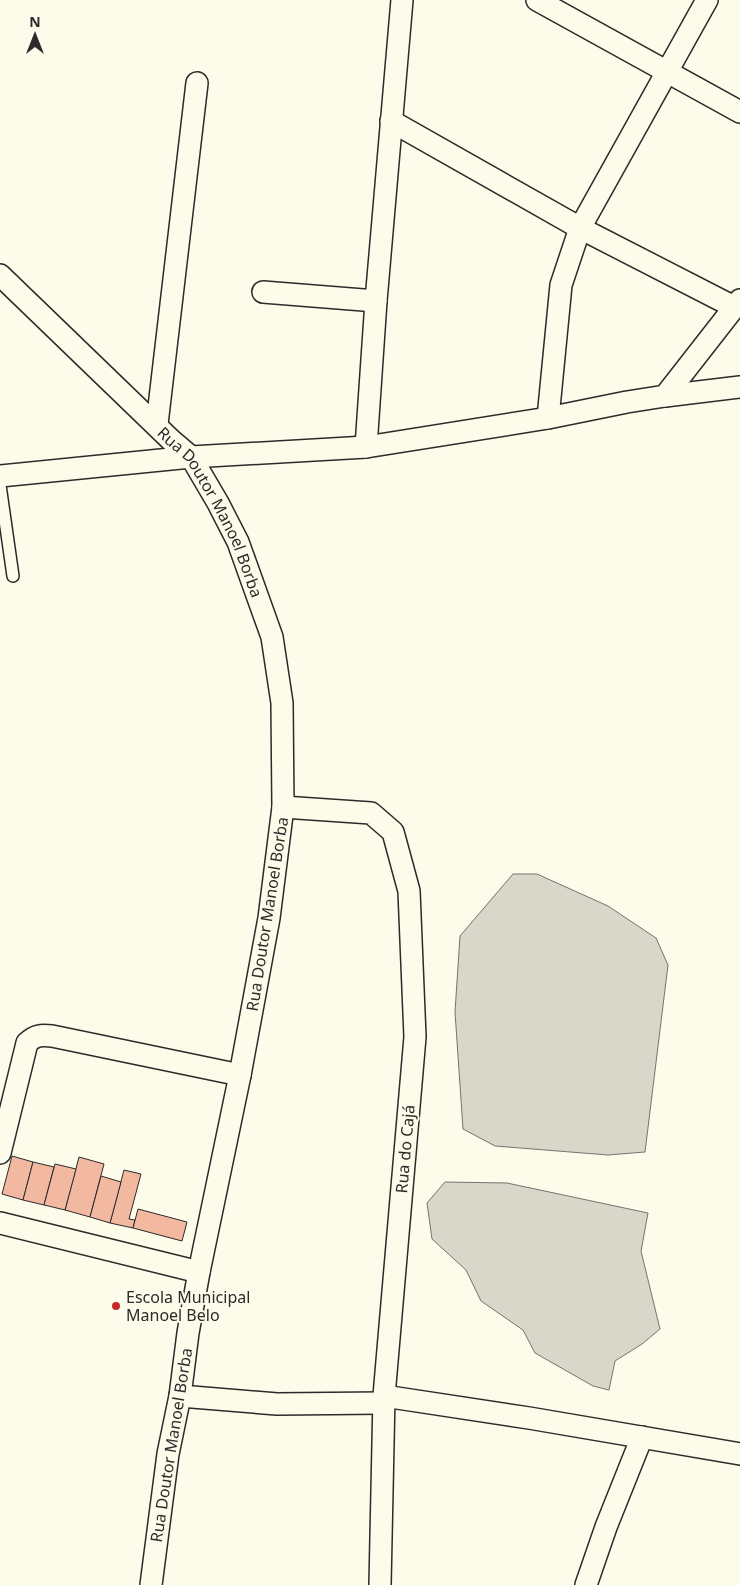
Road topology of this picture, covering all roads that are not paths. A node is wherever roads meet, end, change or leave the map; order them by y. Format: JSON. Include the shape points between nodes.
{"nodes":[{"id":1,"x":402,"y":0,"type":"edge"},
{"id":2,"x":536,"y":0,"type":"edge"},
{"id":3,"x":707,"y":0,"type":"edge"},
{"id":4,"x":668,"y":73,"type":"junction"},
{"id":5,"x":197,"y":83,"type":"dead end"},
{"id":6,"x":740,"y":112,"type":"edge"},
{"id":7,"x":392,"y":121,"type":"junction"},
{"id":8,"x":580,"y":228,"type":"junction"},
{"id":9,"x":0,"y":275,"type":"edge"},
{"id":10,"x":263,"y":292,"type":"dead end"},
{"id":11,"x":376,"y":301,"type":"junction"},
{"id":12,"x":737,"y":303,"type":"edge"},
{"id":13,"x":740,"y":387,"type":"edge"},
{"id":14,"x":665,"y":396,"type":"junction"},
{"id":15,"x":548,"y":418,"type":"junction"},
{"id":16,"x":157,"y":424,"type":"junction"},
{"id":17,"x":366,"y":447,"type":"junction"},
{"id":18,"x":191,"y":457,"type":"junction"},
{"id":19,"x":0,"y":476,"type":"edge"},
{"id":20,"x":0,"y":485,"type":"edge"},
{"id":21,"x":13,"y":576,"type":"dead end"},
{"id":22,"x":283,"y":807,"type":"junction"},
{"id":23,"x":240,"y":1075,"type":"junction"},
{"id":24,"x":0,"y":1153,"type":"edge"},
{"id":25,"x":0,"y":1224,"type":"edge"},
{"id":26,"x":199,"y":1272,"type":"junction"},
{"id":27,"x":180,"y":1396,"type":"junction"},
{"id":28,"x":384,"y":1400,"type":"junction"},
{"id":29,"x":642,"y":1437,"type":"junction"},
{"id":30,"x":740,"y":1454,"type":"edge"},
{"id":31,"x":151,"y":1585,"type":"edge"},
{"id":32,"x":380,"y":1585,"type":"edge"},
{"id":33,"x":586,"y":1585,"type":"edge"}],
"edges":[{"from":1,"to":7,"type":"street"},
{"from":2,"to":4,"type":"street"},
{"from":3,"to":4,"type":"street"},
{"from":4,"to":6,"type":"street"},
{"from":4,"to":8,"type":"street"},
{"from":5,"to":16,"type":"street"},
{"from":7,"to":8,"type":"street"},
{"from":7,"to":11,"type":"street"},
{"from":8,"to":12,"type":"street"},
{"from":8,"to":15,"type":"street","via":[[561,285]]},
{"from":9,"to":16,"type":"street","name":"Rua Doutor Manoel Borba"},
{"from":10,"to":11,"type":"street"},
{"from":11,"to":17,"type":"street"},
{"from":12,"to":14,"type":"street"},
{"from":13,"to":14,"type":"street"},
{"from":14,"to":15,"type":"street"},
{"from":15,"to":17,"type":"street"},
{"from":16,"to":18,"type":"street","name":"Rua Doutor Manoel Borba"},
{"from":17,"to":18,"type":"street"},
{"from":18,"to":19,"type":"street"},
{"from":18,"to":22,"type":"street","name":"Rua Doutor Manoel Borba","via":[[238,542],[272,637],[282,703]]},
{"from":20,"to":21,"type":"lane"},
{"from":22,"to":23,"type":"street","name":"Rua Doutor Manoel Borba","via":[[269,918]]},
{"from":22,"to":28,"type":"street","name":"Rua do Cajá","via":[[371,813],[393,832],[409,891],[415,1037]]},
{"from":23,"to":24,"type":"street","via":[[52,1036],[33,1037],[27,1043]]},
{"from":23,"to":26,"type":"street","name":"Rua Doutor Manoel Borba"},
{"from":25,"to":26,"type":"street"},
{"from":26,"to":27,"type":"street","name":"Rua Doutor Manoel Borba"},
{"from":27,"to":28,"type":"street","via":[[277,1404]]},
{"from":27,"to":31,"type":"street","name":"Rua Doutor Manoel Borba","via":[[168,1454]]},
{"from":28,"to":29,"type":"street"},
{"from":28,"to":32,"type":"street","name":"Rua do Cajá"},
{"from":29,"to":30,"type":"street"},
{"from":29,"to":33,"type":"street"}]}
